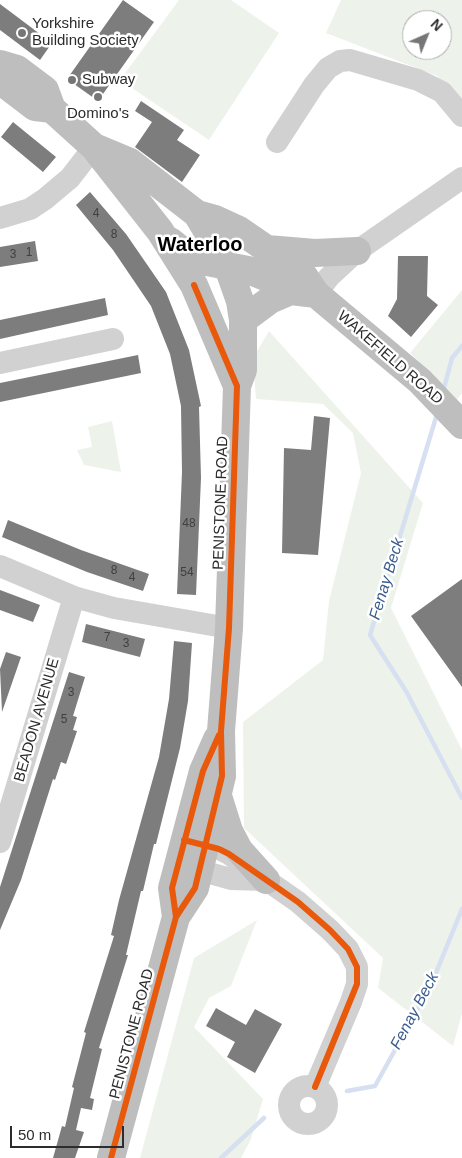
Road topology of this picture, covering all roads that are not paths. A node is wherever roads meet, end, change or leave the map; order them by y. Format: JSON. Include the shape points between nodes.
{"nodes":[{"id":1,"x":0,"y":64,"type":"edge"},
{"id":2,"x":0,"y":77,"type":"edge"},
{"id":3,"x":52,"y":109,"type":"junction"},
{"id":4,"x":462,"y":116,"type":"edge"},
{"id":5,"x":277,"y":142,"type":"dead end"},
{"id":6,"x":94,"y":147,"type":"junction"},
{"id":7,"x":462,"y":178,"type":"edge"},
{"id":8,"x":189,"y":208,"type":"junction"},
{"id":9,"x":0,"y":218,"type":"edge"},
{"id":10,"x":160,"y":231,"type":"junction"},
{"id":11,"x":266,"y":248,"type":"junction"},
{"id":12,"x":357,"y":250,"type":"junction"},
{"id":13,"x":194,"y":257,"type":"junction"},
{"id":14,"x":228,"y":264,"type":"junction"},
{"id":15,"x":304,"y":292,"type":"junction"},
{"id":16,"x":243,"y":320,"type":"junction"},
{"id":17,"x":113,"y":339,"type":"dead end"},
{"id":18,"x":0,"y":363,"type":"edge"},
{"id":19,"x":232,"y":374,"type":"junction"},
{"id":20,"x":458,"y":421,"type":"edge"},
{"id":21,"x":0,"y":566,"type":"edge"},
{"id":22,"x":74,"y":597,"type":"junction"},
{"id":23,"x":229,"y":628,"type":"junction"},
{"id":24,"x":221,"y":730,"type":"junction"},
{"id":25,"x":218,"y":794,"type":"junction"},
{"id":26,"x":0,"y":842,"type":"edge"},
{"id":27,"x":192,"y":855,"type":"junction"},
{"id":28,"x":266,"y":880,"type":"junction"},
{"id":29,"x":315,"y":1087,"type":"dead end"},
{"id":30,"x":111,"y":1158,"type":"edge"}],
"edges":[{"from":1,"to":3,"type":"highway","name":"WAKEFIELD ROAD","via":[[17,69],[45,90]]},
{"from":2,"to":3,"type":"highway","name":"WAKEFIELD ROAD","via":[[6,86],[35,107]]},
{"from":3,"to":6,"type":"highway","name":"WAKEFIELD ROAD"},
{"from":4,"to":5,"type":"street","via":[[442,92],[418,80],[350,60],[340,61],[328,68],[314,85]]},
{"from":6,"to":8,"type":"highway","name":"WAKEFIELD ROAD","via":[[130,162]]},
{"from":6,"to":9,"type":"street","via":[[70,178],[45,199],[30,209]]},
{"from":6,"to":10,"type":"highway","name":"PENISTONE ROAD"},
{"from":7,"to":12,"type":"street"},
{"from":8,"to":11,"type":"highway","name":"WAKEFIELD ROAD","via":[[239,230]]},
{"from":8,"to":13,"type":"highway","via":[[184,236],[185,244]]},
{"from":8,"to":14,"type":"highway","name":"PENISTONE ROAD"},
{"from":10,"to":13,"type":"highway","name":"WAKEFIELD ROAD"},
{"from":10,"to":19,"type":"highway","name":"PENISTONE ROAD","via":[[194,284]]},
{"from":11,"to":12,"type":"highway","via":[[315,252]]},
{"from":11,"to":15,"type":"highway","name":"WAKEFIELD ROAD","via":[[304,276]]},
{"from":12,"to":15,"type":"street","via":[[329,277]]},
{"from":13,"to":14,"type":"highway","name":"WAKEFIELD ROAD"},
{"from":13,"to":19,"type":"highway","via":[[208,278],[220,312]]},
{"from":14,"to":15,"type":"highway","name":"WAKEFIELD ROAD"},
{"from":14,"to":16,"type":"highway","name":"PENISTONE ROAD"},
{"from":15,"to":16,"type":"highway","via":[[270,300]]},
{"from":15,"to":20,"type":"highway","name":"WAKEFIELD ROAD","via":[[420,381]]},
{"from":16,"to":19,"type":"highway","name":"PENISTONE ROAD","via":[[243,370]]},
{"from":17,"to":18,"type":"street"},
{"from":19,"to":23,"type":"highway","name":"PENISTONE ROAD"},
{"from":21,"to":22,"type":"street"},
{"from":22,"to":23,"type":"street","via":[[114,608]]},
{"from":22,"to":26,"type":"street","name":"BEADON AVENUE"},
{"from":23,"to":24,"type":"highway","name":"PENISTONE ROAD"},
{"from":24,"to":25,"type":"highway","name":"PENISTONE ROAD","via":[[222,776]]},
{"from":24,"to":27,"type":"highway","name":"PENISTONE ROAD","via":[[202,770]]},
{"from":25,"to":27,"type":"highway","name":"PENISTONE ROAD"},
{"from":25,"to":28,"type":"highway","via":[[229,831],[239,850]]},
{"from":27,"to":28,"type":"street","via":[[229,854]]},
{"from":27,"to":30,"type":"highway","name":"PENISTONE ROAD","via":[[172,888],[176,917]]},
{"from":28,"to":29,"type":"street","via":[[330,930],[348,949],[357,967],[357,984],[351,1002]]}]}
